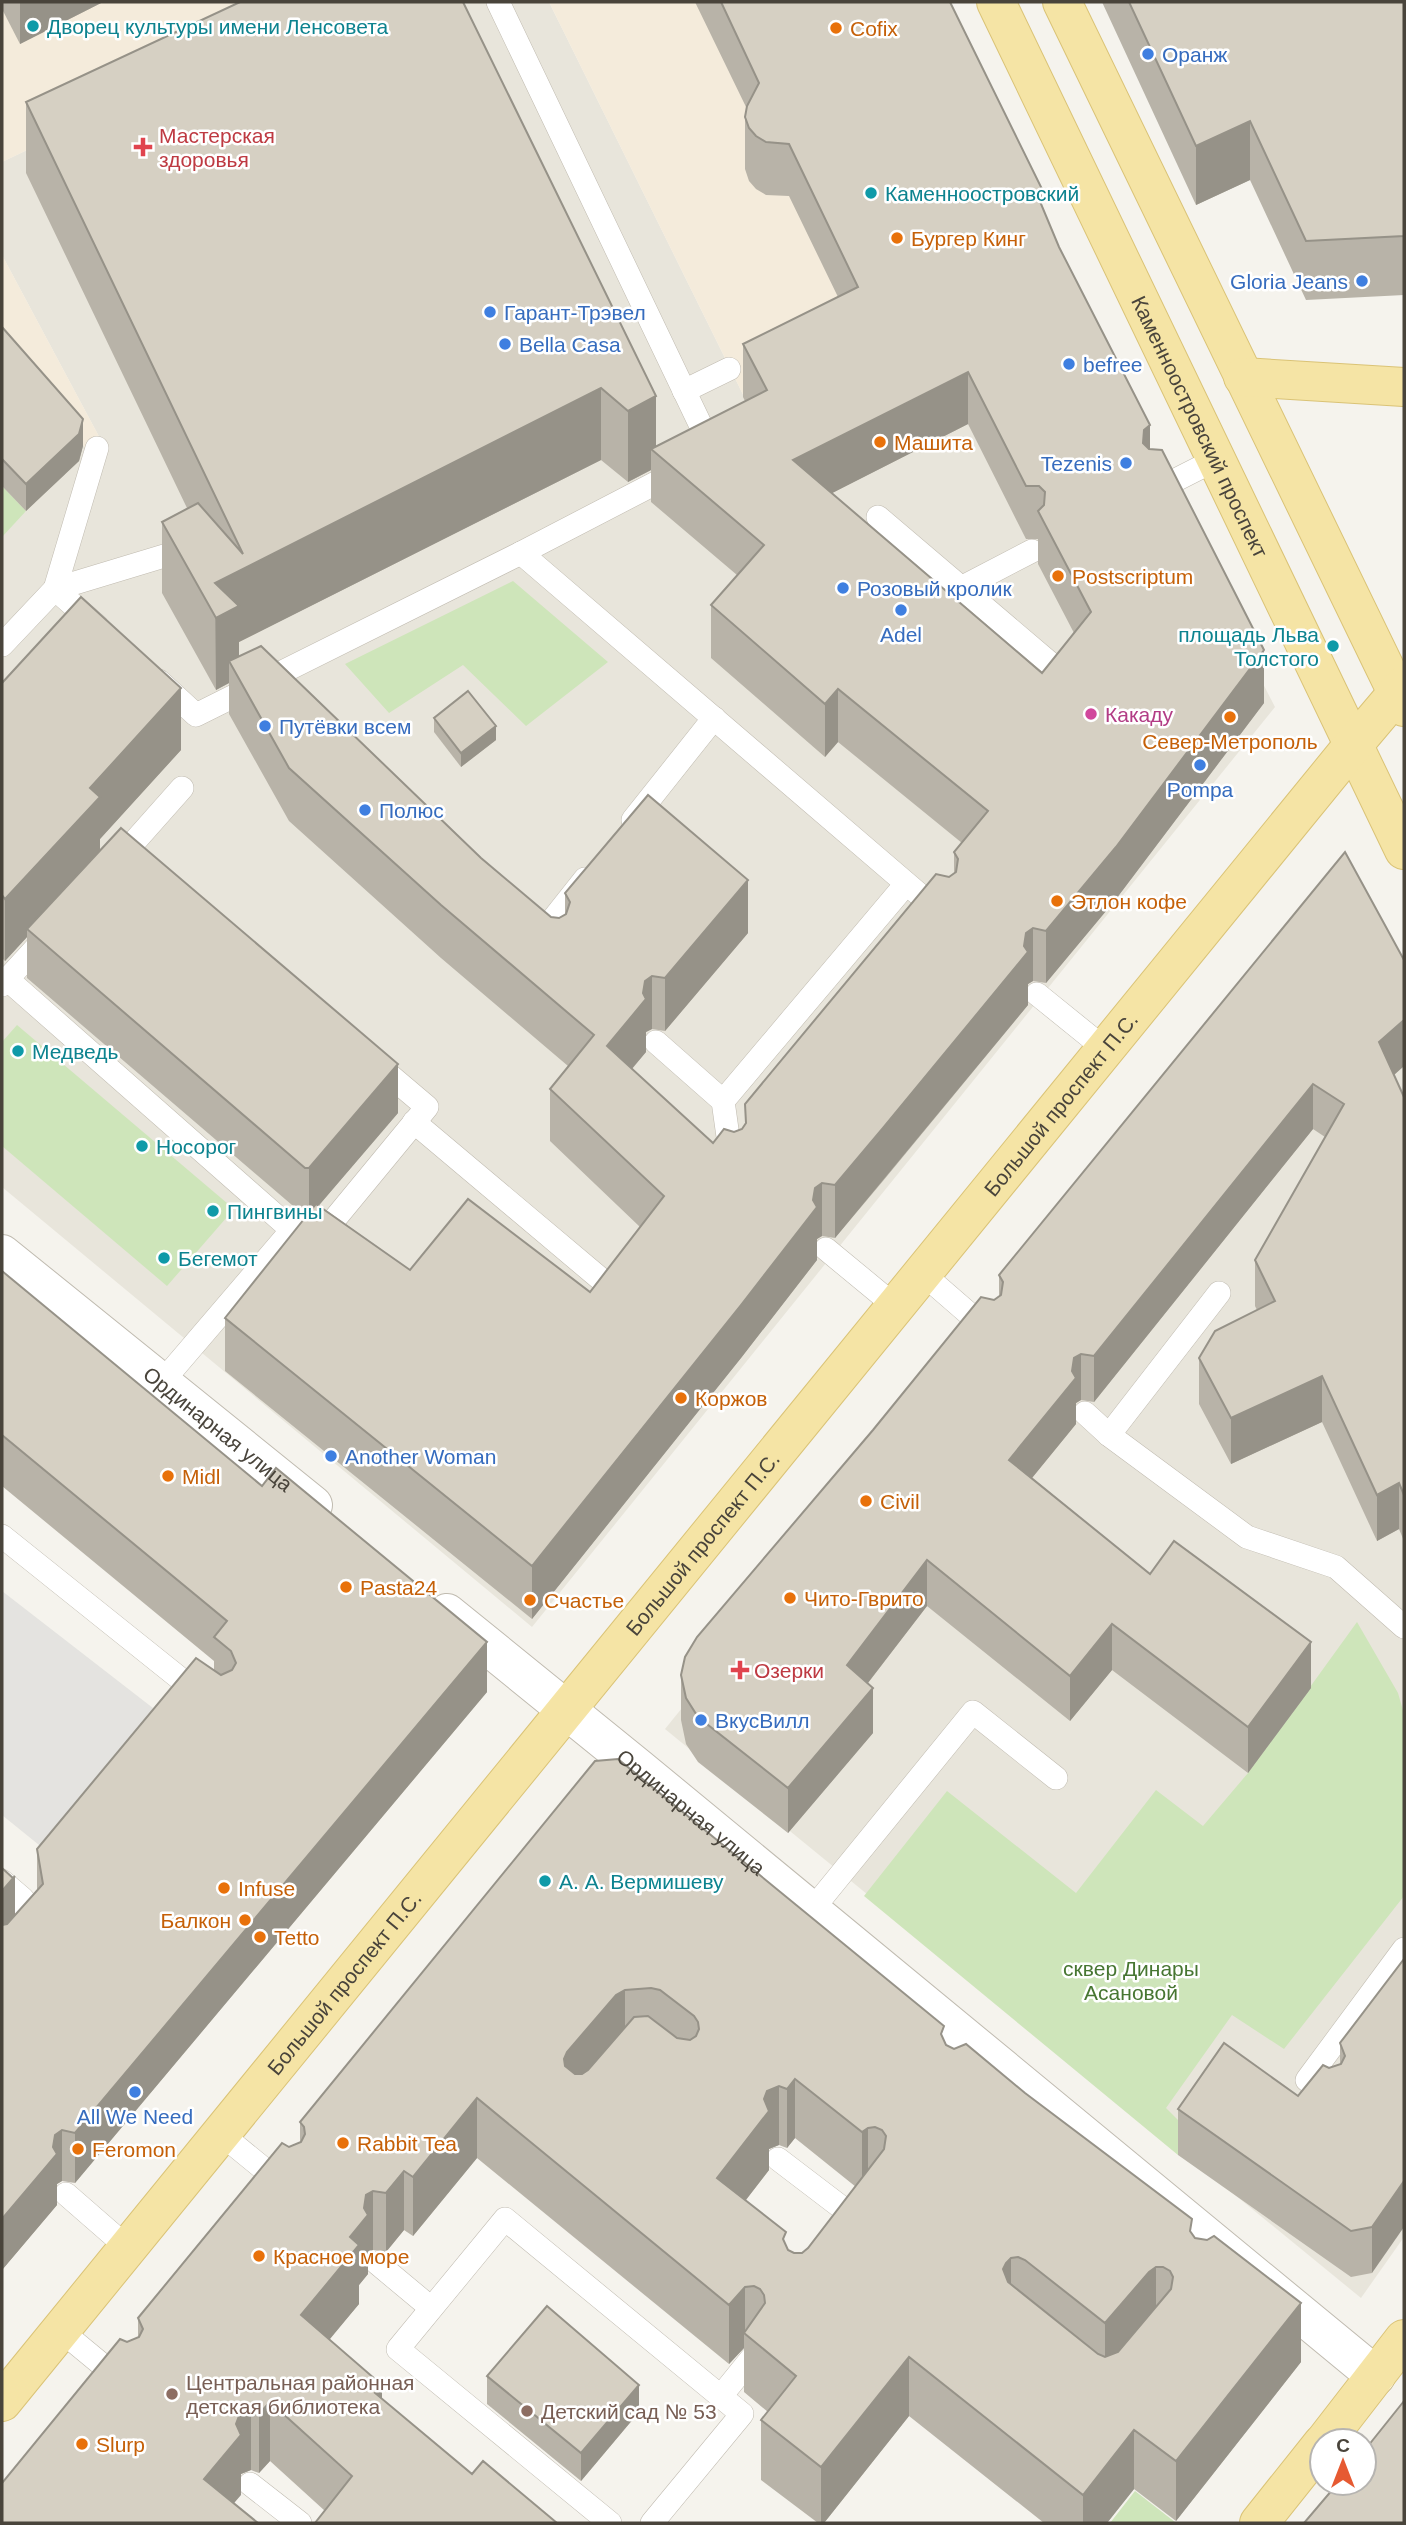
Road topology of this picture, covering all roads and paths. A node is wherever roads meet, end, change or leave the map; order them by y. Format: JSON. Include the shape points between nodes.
{"nodes":[{"id":1,"x":498,"y":2,"type":"edge"},
{"id":2,"x":996,"y":2,"type":"edge"},
{"id":3,"x":1062,"y":2,"type":"edge"},
{"id":4,"x":729,"y":369,"type":"dead end"},
{"id":5,"x":1243,"y":377,"type":"junction"},
{"id":6,"x":1404,"y":387,"type":"edge"},
{"id":7,"x":684,"y":391,"type":"junction"},
{"id":8,"x":97,"y":448,"type":"dead end"},
{"id":9,"x":1215,"y":460,"type":"junction"},
{"id":10,"x":1156,"y":490,"type":"edge"},
{"id":11,"x":878,"y":517,"type":"dead end"},
{"id":12,"x":1032,"y":551,"type":"dead end"},
{"id":13,"x":174,"y":553,"type":"edge"},
{"id":14,"x":521,"y":553,"type":"junction"},
{"id":15,"x":961,"y":588,"type":"junction"},
{"id":16,"x":55,"y":589,"type":"junction"},
{"id":17,"x":116,"y":643,"type":"edge"},
{"id":18,"x":2,"y":645,"type":"edge"},
{"id":19,"x":1052,"y":665,"type":"edge"},
{"id":20,"x":147,"y":670,"type":"edge"},
{"id":21,"x":269,"y":678,"type":"junction"},
{"id":22,"x":1402,"y":695,"type":"edge"},
{"id":23,"x":287,"y":696,"type":"edge"},
{"id":24,"x":714,"y":718,"type":"junction"},
{"id":25,"x":1354,"y":744,"type":"junction"},
{"id":26,"x":182,"y":788,"type":"dead end"},
{"id":27,"x":622,"y":833,"type":"edge"},
{"id":28,"x":127,"y":850,"type":"junction"},
{"id":29,"x":1404,"y":850,"type":"edge"},
{"id":30,"x":597,"y":864,"type":"edge"},
{"id":31,"x":147,"y":868,"type":"edge"},
{"id":32,"x":108,"y":870,"type":"edge"},
{"id":33,"x":906,"y":884,"type":"junction"},
{"id":34,"x":945,"y":916,"type":"edge"},
{"id":35,"x":519,"y":918,"type":"edge"},
{"id":36,"x":62,"y":919,"type":"edge"},
{"id":37,"x":539,"y":937,"type":"junction"},
{"id":38,"x":556,"y":957,"type":"edge"},
{"id":39,"x":5,"y":982,"type":"edge"},
{"id":40,"x":1037,"y":994,"type":"dead end"},
{"id":41,"x":656,"y":1042,"type":"dead end"},
{"id":42,"x":354,"y":1045,"type":"edge"},
{"id":43,"x":1105,"y":1049,"type":"junction"},
{"id":44,"x":723,"y":1101,"type":"junction"},
{"id":45,"x":414,"y":1122,"type":"junction"},
{"id":46,"x":733,"y":1171,"type":"edge"},
{"id":47,"x":292,"y":1230,"type":"junction"},
{"id":48,"x":826,"y":1249,"type":"dead end"},
{"id":49,"x":2,"y":1254,"type":"edge"},
{"id":50,"x":922,"y":1273,"type":"junction"},
{"id":51,"x":603,"y":1281,"type":"edge"},
{"id":52,"x":1219,"y":1293,"type":"dead end"},
{"id":53,"x":895,"y":1306,"type":"junction"},
{"id":54,"x":990,"y":1332,"type":"edge"},
{"id":55,"x":162,"y":1382,"type":"junction"},
{"id":56,"x":1085,"y":1413,"type":"dead end"},
{"id":57,"x":1110,"y":1435,"type":"junction"},
{"id":58,"x":342,"y":1528,"type":"edge"},
{"id":59,"x":2,"y":1536,"type":"edge"},
{"id":60,"x":417,"y":1589,"type":"edge"},
{"id":61,"x":1404,"y":1627,"type":"edge"},
{"id":62,"x":567,"y":1709,"type":"junction"},
{"id":63,"x":222,"y":1712,"type":"edge"},
{"id":64,"x":1056,"y":1778,"type":"dead end"},
{"id":65,"x":2,"y":1881,"type":"edge"},
{"id":66,"x":811,"y":1911,"type":"junction"},
{"id":67,"x":1404,"y":1949,"type":"edge"},
{"id":68,"x":2,"y":1962,"type":"edge"},
{"id":69,"x":1331,"y":2101,"type":"edge"},
{"id":70,"x":221,"y":2134,"type":"junction"},
{"id":71,"x":778,"y":2159,"type":"dead end"},
{"id":72,"x":290,"y":2192,"type":"edge"},
{"id":73,"x":66,"y":2194,"type":"dead end"},
{"id":74,"x":873,"y":2200,"type":"edge"},
{"id":75,"x":858,"y":2220,"type":"junction"},
{"id":76,"x":842,"y":2240,"type":"edge"},
{"id":77,"x":128,"y":2248,"type":"junction"},
{"id":78,"x":377,"y":2263,"type":"dead end"},
{"id":79,"x":432,"y":2308,"type":"junction"},
{"id":80,"x":60,"y":2330,"type":"junction"},
{"id":81,"x":1404,"y":2341,"type":"edge"},
{"id":82,"x":751,"y":2359,"type":"edge"},
{"id":83,"x":1376,"y":2376,"type":"junction"},
{"id":84,"x":130,"y":2387,"type":"edge"},
{"id":85,"x":721,"y":2396,"type":"junction"},
{"id":86,"x":2,"y":2402,"type":"edge"},
{"id":87,"x":1336,"y":2427,"type":"edge"},
{"id":88,"x":1308,"y":2462,"type":"edge"},
{"id":89,"x":250,"y":2484,"type":"dead end"},
{"id":90,"x":294,"y":2522,"type":"edge"},
{"id":91,"x":610,"y":2523,"type":"edge"},
{"id":92,"x":652,"y":2523,"type":"edge"},
{"id":93,"x":1259,"y":2523,"type":"edge"}],
"edges":[{"from":1,"to":7,"type":"lane"},
{"from":2,"to":9,"type":"main road","name":"Каменноостровский проспект"},
{"from":3,"to":5,"type":"main road"},
{"from":4,"to":7,"type":"lane"},
{"from":5,"to":6,"type":"main road"},
{"from":5,"to":22,"type":"main road"},
{"from":7,"to":14,"type":"lane","via":[[714,453]]},
{"from":8,"to":16,"type":"lane"},
{"from":9,"to":10,"type":"lane"},
{"from":9,"to":25,"type":"main road","name":"Каменноостровский проспект"},
{"from":11,"to":15,"type":"lane"},
{"from":12,"to":15,"type":"lane"},
{"from":13,"to":16,"type":"lane"},
{"from":14,"to":21,"type":"lane"},
{"from":14,"to":24,"type":"lane"},
{"from":15,"to":19,"type":"lane"},
{"from":16,"to":17,"type":"lane"},
{"from":16,"to":18,"type":"lane"},
{"from":20,"to":21,"type":"lane","via":[[195,715]]},
{"from":21,"to":23,"type":"lane"},
{"from":22,"to":25,"type":"main road","name":"Большой проспект П.С."},
{"from":24,"to":27,"type":"lane"},
{"from":24,"to":33,"type":"lane"},
{"from":25,"to":29,"type":"main road","name":"Каменноостровский проспект"},
{"from":25,"to":43,"type":"main road","name":"Большой проспект П.С."},
{"from":26,"to":28,"type":"lane"},
{"from":28,"to":31,"type":"lane"},
{"from":28,"to":32,"type":"lane"},
{"from":30,"to":37,"type":"lane"},
{"from":33,"to":34,"type":"lane"},
{"from":33,"to":44,"type":"lane"},
{"from":35,"to":37,"type":"lane"},
{"from":36,"to":39,"type":"lane"},
{"from":37,"to":38,"type":"lane"},
{"from":39,"to":47,"type":"lane"},
{"from":40,"to":43,"type":"lane"},
{"from":41,"to":44,"type":"lane"},
{"from":42,"to":45,"type":"lane","via":[[427,1107]]},
{"from":43,"to":50,"type":"main road","name":"Большой проспект П.С."},
{"from":44,"to":46,"type":"lane"},
{"from":45,"to":47,"type":"lane","via":[[324,1232]]},
{"from":45,"to":51,"type":"lane"},
{"from":47,"to":55,"type":"lane"},
{"from":48,"to":53,"type":"lane"},
{"from":49,"to":55,"type":"street","name":"Ординарная улица"},
{"from":50,"to":53,"type":"main road","name":"Большой проспект П.С."},
{"from":50,"to":54,"type":"lane"},
{"from":52,"to":57,"type":"lane"},
{"from":53,"to":62,"type":"main road","name":"Большой проспект П.С."},
{"from":55,"to":58,"type":"street","name":"Ординарная улица"},
{"from":56,"to":57,"type":"lane"},
{"from":57,"to":61,"type":"lane","via":[[1247,1537],[1336,1567]]},
{"from":59,"to":63,"type":"lane"},
{"from":60,"to":62,"type":"street","name":"Ординарная улица"},
{"from":62,"to":66,"type":"street","name":"Ординарная улица"},
{"from":62,"to":70,"type":"main road","name":"Большой проспект П.С."},
{"from":64,"to":66,"type":"lane","via":[[973,1712]]},
{"from":65,"to":68,"type":"lane","via":[[23,1899],[30,1931]]},
{"from":66,"to":83,"type":"street","name":"Ординарная улица","via":[[977,2065],[1222,2262]]},
{"from":67,"to":69,"type":"lane","via":[[1307,2080]]},
{"from":70,"to":72,"type":"lane"},
{"from":70,"to":77,"type":"main road","name":"Большой проспект П.С."},
{"from":71,"to":75,"type":"lane"},
{"from":73,"to":77,"type":"lane"},
{"from":74,"to":75,"type":"lane"},
{"from":75,"to":76,"type":"lane"},
{"from":77,"to":80,"type":"main road","name":"Большой проспект П.С."},
{"from":78,"to":79,"type":"lane"},
{"from":79,"to":85,"type":"lane","via":[[505,2219]]},
{"from":79,"to":91,"type":"lane","via":[[398,2349]]},
{"from":80,"to":84,"type":"lane"},
{"from":80,"to":86,"type":"main road","name":"Большой проспект П.С."},
{"from":81,"to":83,"type":"main road"},
{"from":82,"to":85,"type":"lane"},
{"from":83,"to":87,"type":"main road"},
{"from":85,"to":92,"type":"lane","via":[[742,2414]]},
{"from":88,"to":93,"type":"main road"},
{"from":89,"to":90,"type":"lane"}]}
